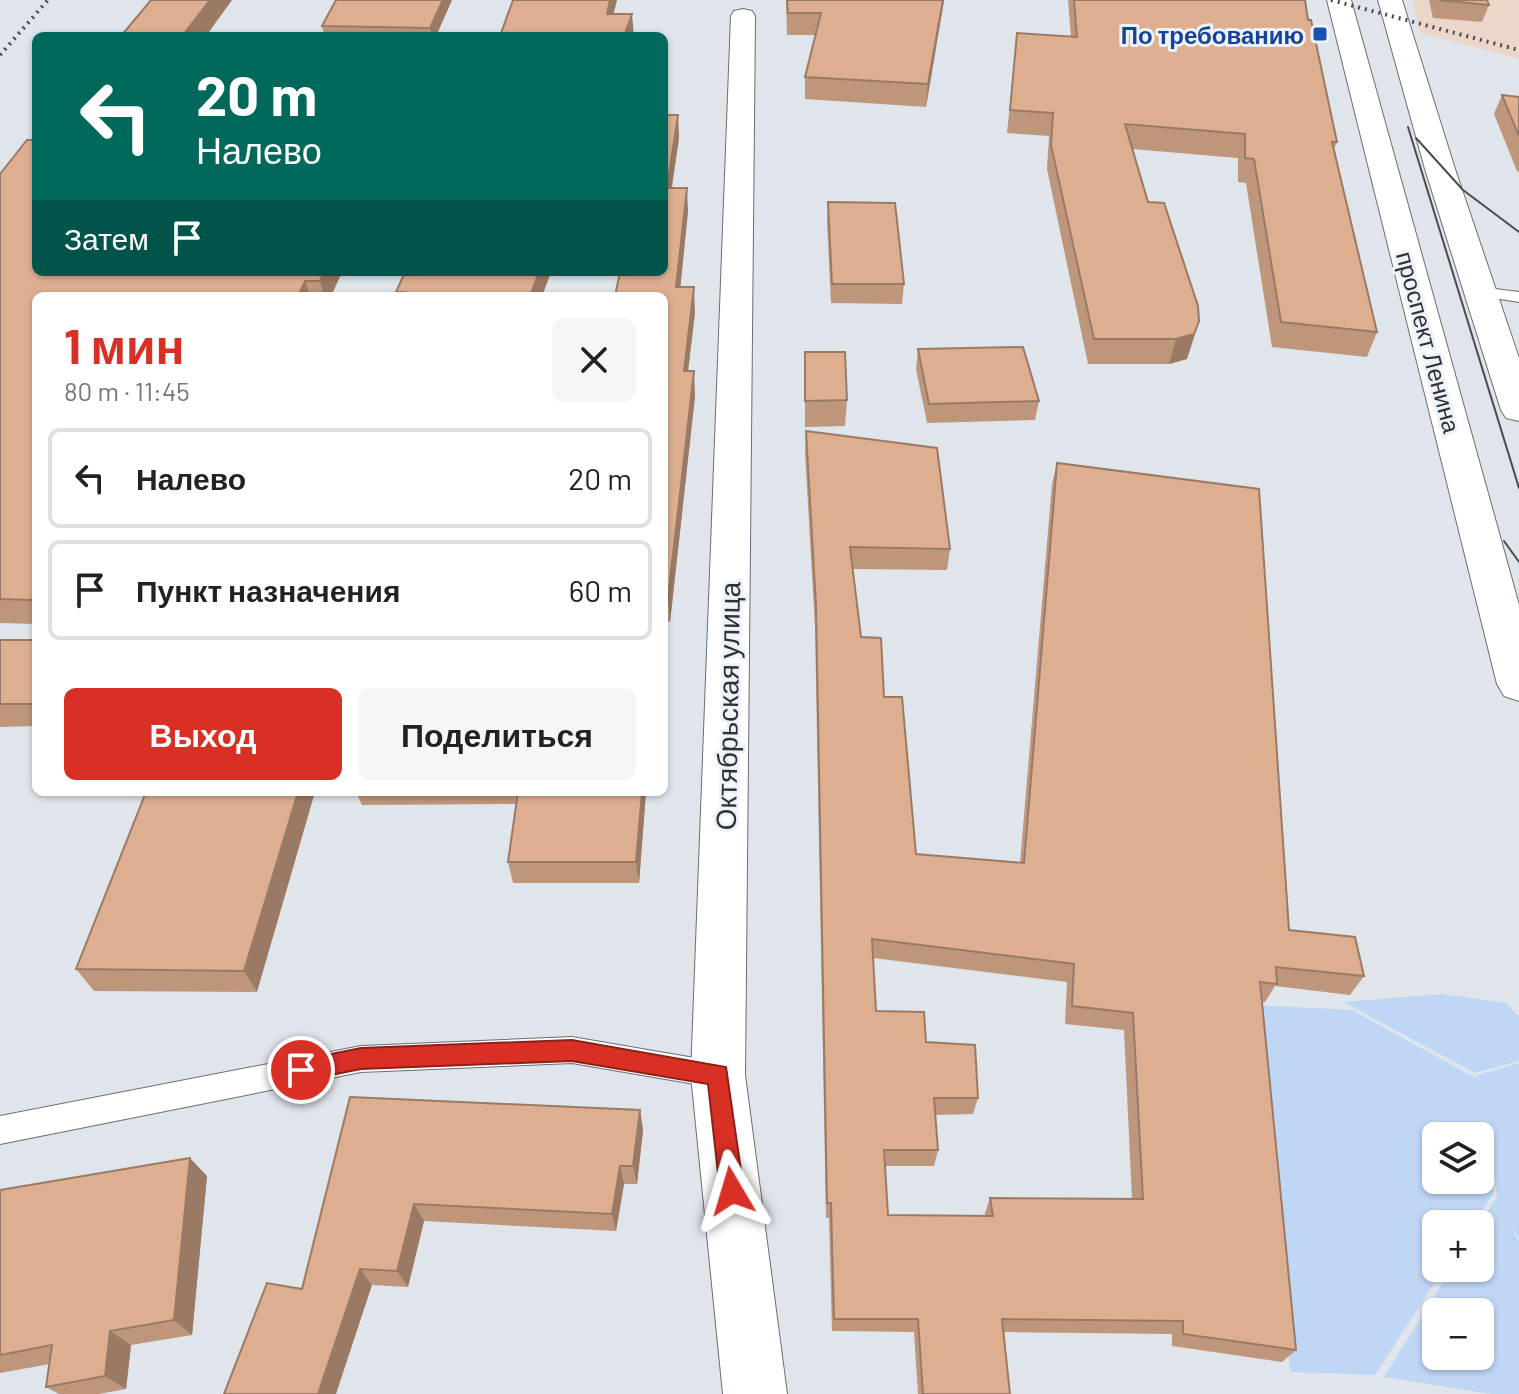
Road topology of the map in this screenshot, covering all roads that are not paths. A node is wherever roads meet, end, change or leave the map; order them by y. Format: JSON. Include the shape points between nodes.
{"nodes":[{"id":1,"x":1339,"y":0,"type":"edge"},
{"id":2,"x":1390,"y":0,"type":"edge"},
{"id":3,"x":743,"y":16,"type":"dead end"},
{"id":4,"x":1480,"y":292,"type":"junction"},
{"id":5,"x":1519,"y":297,"type":"edge"},
{"id":6,"x":1519,"y":410,"type":"edge"},
{"id":7,"x":1519,"y":684,"type":"edge"},
{"id":8,"x":718,"y":1075,"type":"junction"},
{"id":9,"x":0,"y":1130,"type":"edge"},
{"id":10,"x":755,"y":1394,"type":"edge"}],
"edges":[{"from":1,"to":7,"type":"main road","name":"проспект Ленина"},
{"from":2,"to":4,"type":"main road"},
{"from":3,"to":8,"type":"main road","name":"Октябрьская улица"},
{"from":4,"to":5,"type":"lane"},
{"from":4,"to":6,"type":"main road"},
{"from":8,"to":9,"type":"lane","via":[[572,1050],[361,1059]]},
{"from":8,"to":10,"type":"main road","name":"Октябрьская улица"}]}
